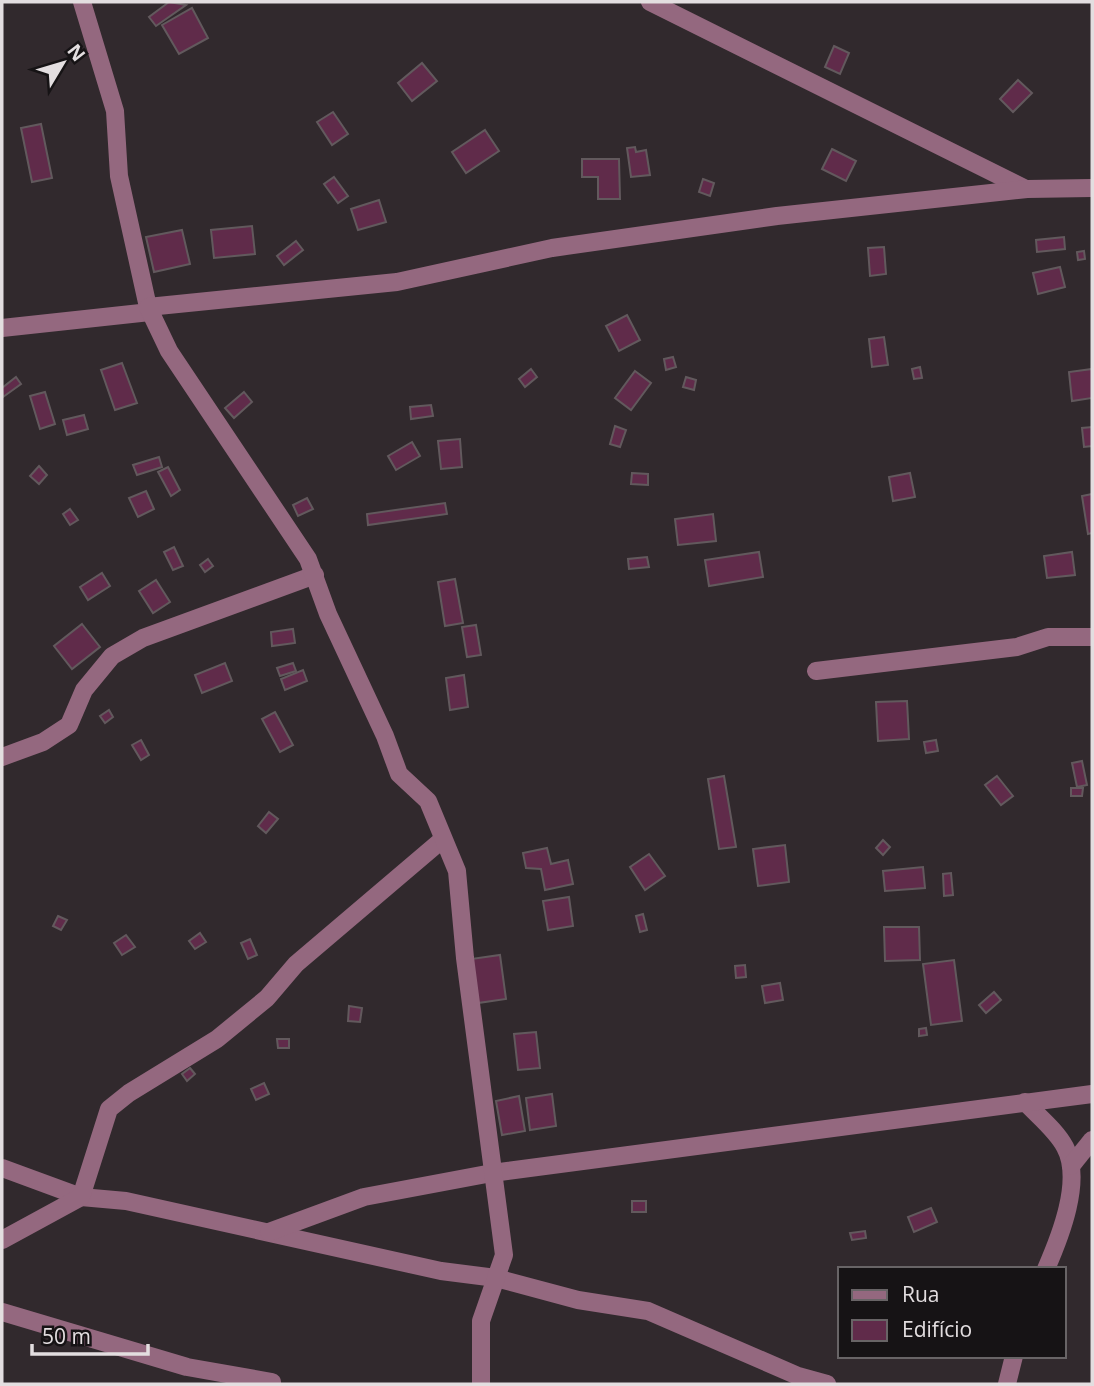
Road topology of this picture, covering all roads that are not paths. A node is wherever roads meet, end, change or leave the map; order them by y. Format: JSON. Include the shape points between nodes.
{"nodes":[{"id":1,"x":82,"y":2,"type":"edge"},
{"id":2,"x":650,"y":2,"type":"edge"},
{"id":3,"x":1092,"y":188,"type":"edge"},
{"id":4,"x":1027,"y":189,"type":"junction"},
{"id":5,"x":149,"y":309,"type":"junction"},
{"id":6,"x":2,"y":328,"type":"edge"},
{"id":7,"x":315,"y":575,"type":"junction"},
{"id":8,"x":1092,"y":637,"type":"edge"},
{"id":9,"x":816,"y":671,"type":"dead end"},
{"id":10,"x":2,"y":757,"type":"edge"},
{"id":11,"x":443,"y":839,"type":"junction"},
{"id":12,"x":1092,"y":1094,"type":"edge"},
{"id":13,"x":1025,"y":1102,"type":"junction"},
{"id":14,"x":1092,"y":1140,"type":"edge"},
{"id":15,"x":1071,"y":1166,"type":"junction"},
{"id":16,"x":2,"y":1168,"type":"edge"},
{"id":17,"x":492,"y":1173,"type":"junction"},
{"id":18,"x":81,"y":1198,"type":"junction"},
{"id":19,"x":269,"y":1232,"type":"junction"},
{"id":20,"x":2,"y":1240,"type":"edge"},
{"id":21,"x":1047,"y":1267,"type":"edge"},
{"id":22,"x":496,"y":1278,"type":"junction"},
{"id":23,"x":2,"y":1312,"type":"edge"},
{"id":24,"x":1014,"y":1358,"type":"edge"},
{"id":25,"x":274,"y":1383,"type":"edge"},
{"id":26,"x":481,"y":1384,"type":"edge"},
{"id":27,"x":827,"y":1384,"type":"edge"},
{"id":28,"x":1007,"y":1384,"type":"edge"}],
"edges":[{"from":1,"to":5,"type":"street","via":[[114,111],[119,176]]},
{"from":2,"to":4,"type":"street"},
{"from":3,"to":4,"type":"street"},
{"from":4,"to":5,"type":"street","via":[[777,216],[552,248],[397,282]]},
{"from":5,"to":6,"type":"street"},
{"from":5,"to":7,"type":"street","via":[[169,351],[274,505]]},
{"from":7,"to":10,"type":"street","via":[[143,638],[112,656],[84,690],[69,725]]},
{"from":7,"to":11,"type":"street","via":[[399,774],[428,801]]},
{"from":8,"to":9,"type":"street","via":[[1048,637],[1017,648]]},
{"from":11,"to":17,"type":"street","via":[[457,871]]},
{"from":11,"to":18,"type":"street","via":[[296,964],[267,998],[217,1039],[109,1110]]},
{"from":12,"to":13,"type":"street"},
{"from":13,"to":15,"type":"street","via":[[1061,1140]]},
{"from":13,"to":17,"type":"street"},
{"from":14,"to":15,"type":"street"},
{"from":15,"to":21,"type":"street","via":[[1066,1217]]},
{"from":16,"to":18,"type":"street"},
{"from":17,"to":19,"type":"street","via":[[364,1197]]},
{"from":17,"to":22,"type":"street","via":[[504,1255]]},
{"from":18,"to":19,"type":"street","via":[[126,1201]]},
{"from":18,"to":20,"type":"street"},
{"from":19,"to":22,"type":"street","via":[[441,1271]]},
{"from":22,"to":26,"type":"street","via":[[481,1321]]},
{"from":22,"to":27,"type":"street","via":[[578,1300],[648,1311],[798,1376]]},
{"from":23,"to":25,"type":"street","via":[[187,1367]]},
{"from":24,"to":28,"type":"street"}]}
